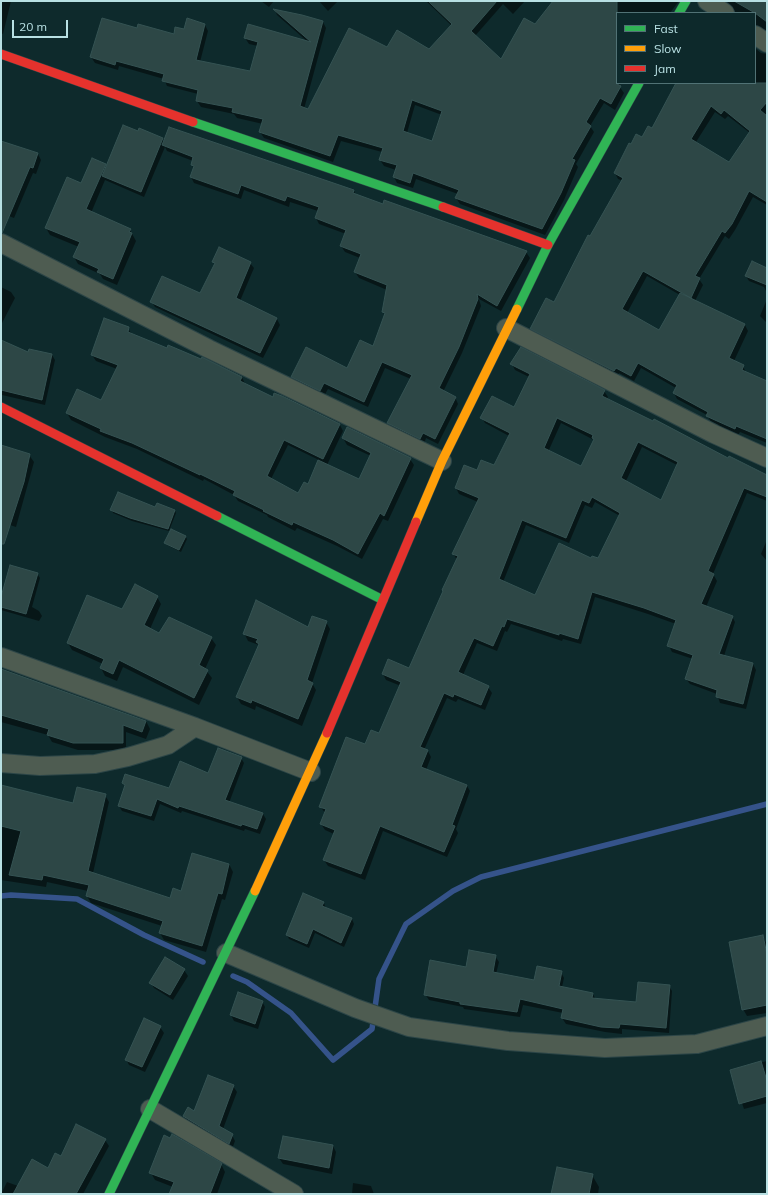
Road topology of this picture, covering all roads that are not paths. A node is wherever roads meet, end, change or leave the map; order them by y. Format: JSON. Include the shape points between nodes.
{"nodes":[{"id":1,"x":686,"y":1,"type":"edge"},
{"id":2,"x":707,"y":1,"type":"edge"},
{"id":3,"x":680,"y":12,"type":"edge"},
{"id":4,"x":724,"y":12,"type":"edge"},
{"id":5,"x":756,"y":35,"type":"edge"},
{"id":6,"x":767,"y":43,"type":"edge"},
{"id":7,"x":1,"y":54,"type":"edge"},
{"id":8,"x":638,"y":84,"type":"edge"},
{"id":9,"x":1,"y":242,"type":"edge"},
{"id":10,"x":548,"y":245,"type":"junction"},
{"id":11,"x":506,"y":328,"type":"junction"},
{"id":12,"x":1,"y":408,"type":"edge"},
{"id":13,"x":767,"y":458,"type":"edge"},
{"id":14,"x":442,"y":461,"type":"junction"},
{"id":15,"x":383,"y":600,"type":"junction"},
{"id":16,"x":1,"y":657,"type":"edge"},
{"id":17,"x":194,"y":727,"type":"junction"},
{"id":18,"x":1,"y":764,"type":"edge"},
{"id":19,"x":311,"y":772,"type":"junction"},
{"id":20,"x":226,"y":953,"type":"junction"},
{"id":21,"x":767,"y":1026,"type":"edge"},
{"id":22,"x":150,"y":1109,"type":"junction"},
{"id":23,"x":109,"y":1194,"type":"edge"},
{"id":24,"x":294,"y":1194,"type":"edge"}],
"edges":[{"from":1,"to":3,"type":"main road"},
{"from":2,"to":4,"type":"street"},
{"from":5,"to":6,"type":"street"},
{"from":7,"to":10,"type":"main road"},
{"from":8,"to":10,"type":"main road"},
{"from":9,"to":14,"type":"street","via":[[209,349]]},
{"from":10,"to":11,"type":"main road"},
{"from":11,"to":13,"type":"street","via":[[714,434]]},
{"from":11,"to":14,"type":"main road"},
{"from":12,"to":15,"type":"main road"},
{"from":14,"to":15,"type":"main road"},
{"from":15,"to":19,"type":"main road"},
{"from":16,"to":17,"type":"street"},
{"from":17,"to":18,"type":"street","via":[[168,745],[95,764]]},
{"from":17,"to":19,"type":"street"},
{"from":19,"to":20,"type":"main road"},
{"from":20,"to":21,"type":"street","via":[[355,1008],[409,1027],[508,1041],[605,1048],[697,1044]]},
{"from":20,"to":22,"type":"main road"},
{"from":22,"to":23,"type":"main road"},
{"from":22,"to":24,"type":"street"}]}
